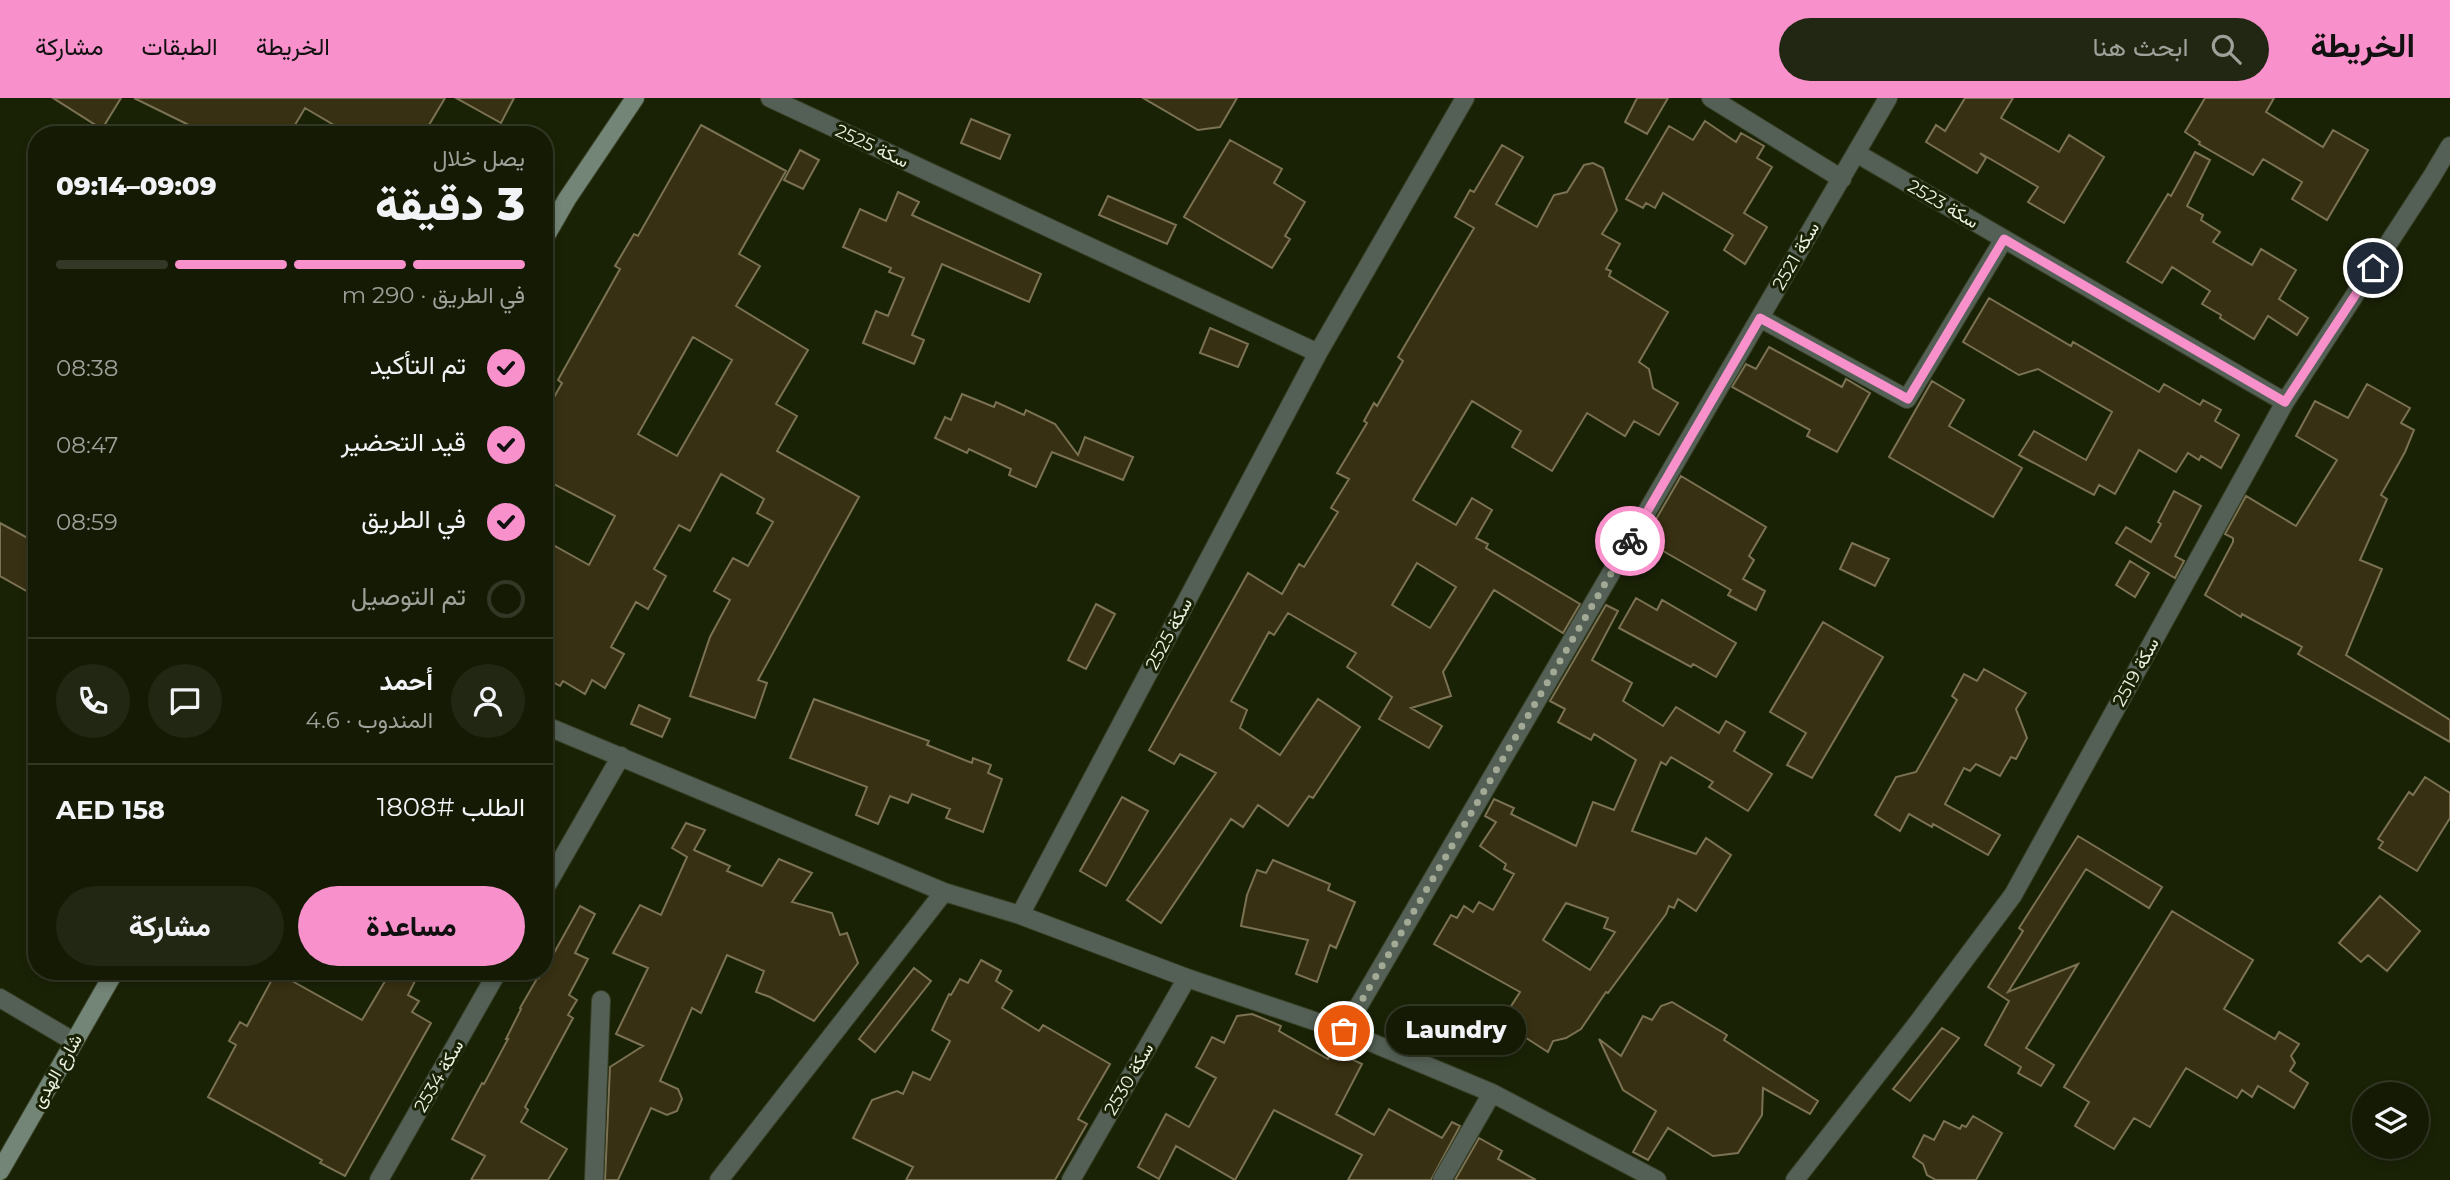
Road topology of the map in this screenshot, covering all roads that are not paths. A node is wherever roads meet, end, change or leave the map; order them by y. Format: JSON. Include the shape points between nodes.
{"nodes":[{"id":1,"x":635,"y":98,"type":"edge"},
{"id":2,"x":770,"y":98,"type":"edge"},
{"id":3,"x":1465,"y":98,"type":"edge"},
{"id":4,"x":1711,"y":98,"type":"edge"},
{"id":5,"x":1888,"y":98,"type":"edge"},
{"id":6,"x":2450,"y":146,"type":"edge"},
{"id":7,"x":1856,"y":153,"type":"junction"},
{"id":8,"x":1842,"y":179,"type":"junction"},
{"id":9,"x":553,"y":224,"type":"edge"},
{"id":10,"x":2004,"y":239,"type":"junction"},
{"id":11,"x":1760,"y":318,"type":"junction"},
{"id":12,"x":1318,"y":353,"type":"junction"},
{"id":13,"x":2285,"y":402,"type":"junction"},
{"id":14,"x":553,"y":729,"type":"edge"},
{"id":15,"x":621,"y":756,"type":"junction"},
{"id":16,"x":553,"y":874,"type":"edge"},
{"id":17,"x":944,"y":892,"type":"junction"},
{"id":18,"x":1020,"y":915,"type":"junction"},
{"id":19,"x":1187,"y":978,"type":"junction"},
{"id":20,"x":110,"y":980,"type":"edge"},
{"id":21,"x":493,"y":980,"type":"edge"},
{"id":22,"x":0,"y":998,"type":"edge"},
{"id":23,"x":601,"y":1000,"type":"dead end"},
{"id":24,"x":1344,"y":1031,"type":"junction"},
{"id":25,"x":73,"y":1041,"type":"junction"},
{"id":26,"x":1492,"y":1093,"type":"junction"},
{"id":27,"x":0,"y":1171,"type":"edge"},
{"id":28,"x":379,"y":1180,"type":"edge"},
{"id":29,"x":594,"y":1180,"type":"edge"},
{"id":30,"x":719,"y":1180,"type":"edge"},
{"id":31,"x":1071,"y":1180,"type":"edge"},
{"id":32,"x":1442,"y":1180,"type":"edge"},
{"id":33,"x":1657,"y":1180,"type":"edge"},
{"id":34,"x":1795,"y":1180,"type":"edge"}],
"edges":[{"from":1,"to":9,"type":"street"},
{"from":2,"to":12,"type":"street","name":"سكة 2525"},
{"from":3,"to":12,"type":"street","name":"سكة 2525"},
{"from":4,"to":8,"type":"street"},
{"from":5,"to":7,"type":"street","name":"سكة 2521"},
{"from":6,"to":13,"type":"street","name":"سكة 2519"},
{"from":7,"to":8,"type":"street","name":"سكة 2521"},
{"from":7,"to":10,"type":"street","name":"سكة 2523"},
{"from":8,"to":11,"type":"street","name":"سكة 2521"},
{"from":10,"to":11,"type":"street","via":[[1908,399]]},
{"from":10,"to":13,"type":"street","name":"سكة 2523"},
{"from":11,"to":24,"type":"street","name":"سكة 2521"},
{"from":12,"to":18,"type":"street","name":"سكة 2525"},
{"from":13,"to":34,"type":"street","name":"سكة 2519","via":[[2012,895]]},
{"from":14,"to":15,"type":"street"},
{"from":15,"to":16,"type":"street"},
{"from":15,"to":17,"type":"street"},
{"from":17,"to":18,"type":"street"},
{"from":17,"to":30,"type":"street"},
{"from":18,"to":19,"type":"street"},
{"from":19,"to":24,"type":"street"},
{"from":19,"to":31,"type":"street","name":"سكة 2530"},
{"from":20,"to":25,"type":"street","name":"شارع الهدى"},
{"from":21,"to":28,"type":"street","name":"سكة 2534"},
{"from":22,"to":25,"type":"street"},
{"from":23,"to":29,"type":"street"},
{"from":24,"to":26,"type":"street"},
{"from":25,"to":27,"type":"street","name":"شارع الهدى"},
{"from":26,"to":32,"type":"street"},
{"from":26,"to":33,"type":"street"}]}
